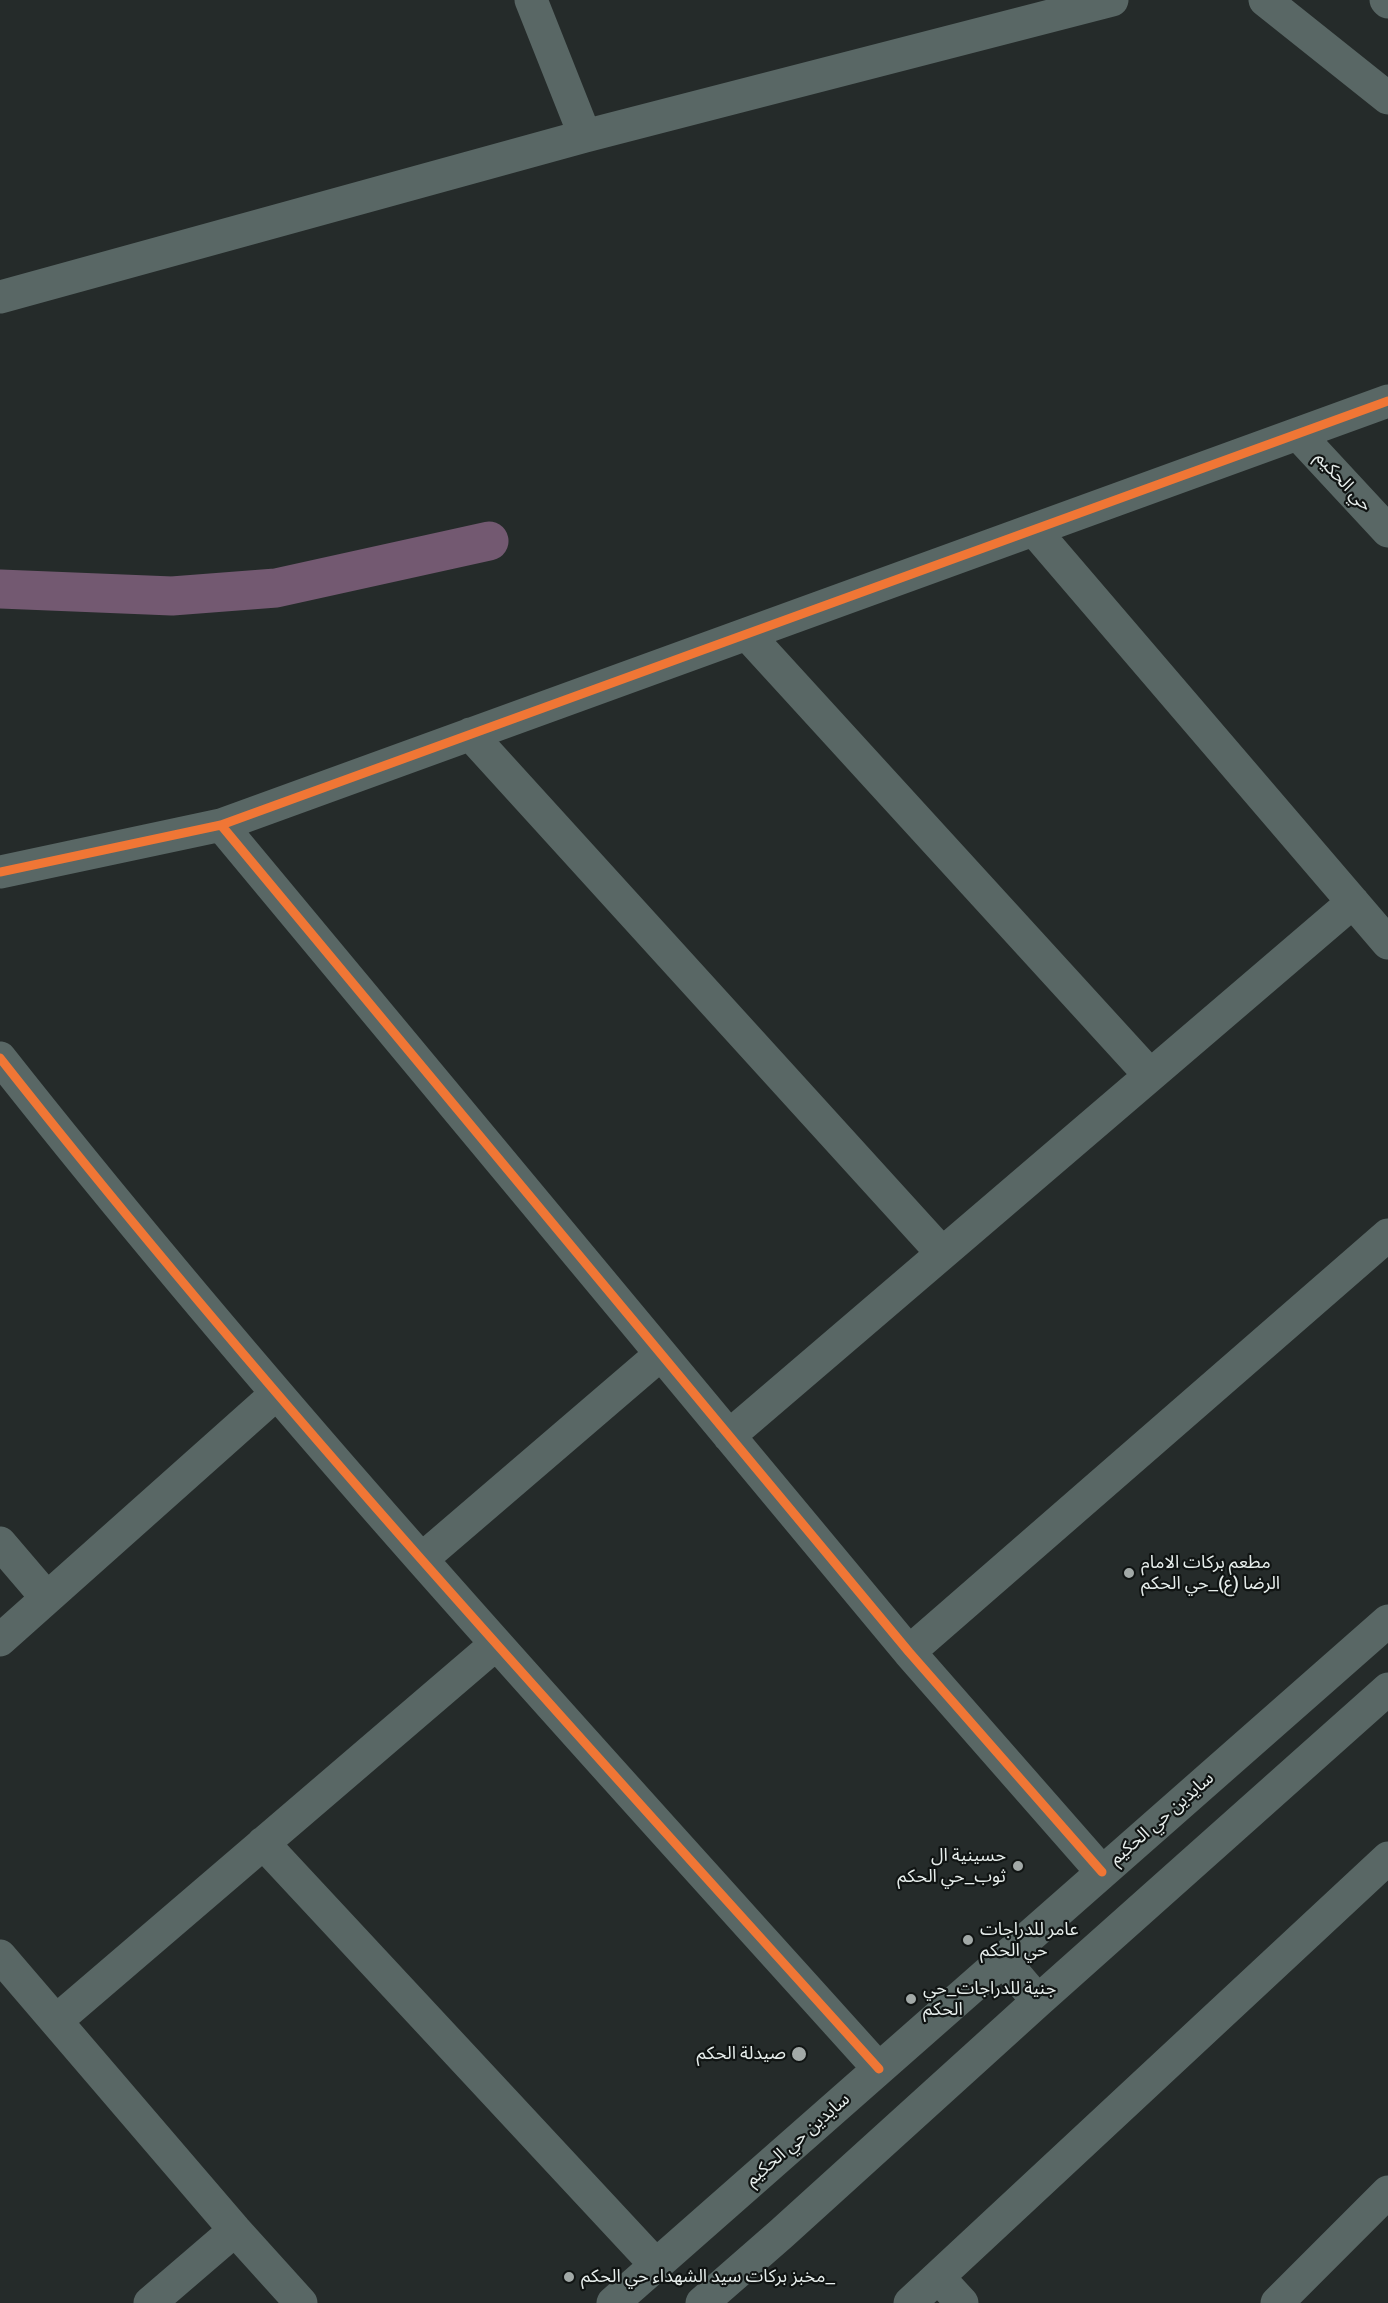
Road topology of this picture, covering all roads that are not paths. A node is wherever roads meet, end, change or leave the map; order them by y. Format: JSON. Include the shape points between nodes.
{"nodes":[{"id":1,"x":531,"y":0,"type":"edge"},
{"id":2,"x":1112,"y":0,"type":"edge"},
{"id":3,"x":1265,"y":0,"type":"edge"},
{"id":4,"x":1388,"y":98,"type":"edge"},
{"id":5,"x":585,"y":136,"type":"junction"},
{"id":6,"x":0,"y":297,"type":"edge"},
{"id":7,"x":1388,"y":401,"type":"edge"},
{"id":8,"x":1298,"y":434,"type":"junction"},
{"id":9,"x":1034,"y":530,"type":"junction"},
{"id":10,"x":1388,"y":531,"type":"edge"},
{"id":11,"x":747,"y":634,"type":"junction"},
{"id":12,"x":470,"y":734,"type":"junction"},
{"id":13,"x":221,"y":825,"type":"junction"},
{"id":14,"x":0,"y":872,"type":"edge"},
{"id":15,"x":1353,"y":902,"type":"junction"},
{"id":16,"x":1388,"y":943,"type":"edge"},
{"id":17,"x":0,"y":1058,"type":"edge"},
{"id":18,"x":1150,"y":1075,"type":"junction"},
{"id":19,"x":1388,"y":1235,"type":"edge"},
{"id":20,"x":942,"y":1254,"type":"junction"},
{"id":21,"x":661,"y":1354,"type":"junction"},
{"id":22,"x":276,"y":1394,"type":"junction"},
{"id":23,"x":729,"y":1436,"type":"junction"},
{"id":24,"x":0,"y":1543,"type":"edge"},
{"id":25,"x":422,"y":1559,"type":"junction"},
{"id":26,"x":47,"y":1598,"type":"junction"},
{"id":27,"x":1388,"y":1620,"type":"edge"},
{"id":28,"x":0,"y":1640,"type":"edge"},
{"id":29,"x":495,"y":1644,"type":"junction"},
{"id":30,"x":909,"y":1652,"type":"junction"},
{"id":31,"x":1388,"y":1689,"type":"edge"},
{"id":32,"x":263,"y":1844,"type":"junction"},
{"id":33,"x":1388,"y":1858,"type":"edge"},
{"id":34,"x":1102,"y":1872,"type":"junction"},
{"id":35,"x":0,"y":1956,"type":"edge"},
{"id":36,"x":1003,"y":1960,"type":"junction"},
{"id":37,"x":1038,"y":2001,"type":"junction"},
{"id":38,"x":56,"y":2021,"type":"junction"},
{"id":39,"x":879,"y":2069,"type":"junction"},
{"id":40,"x":1388,"y":2192,"type":"edge"},
{"id":41,"x":235,"y":2230,"type":"junction"},
{"id":42,"x":656,"y":2265,"type":"junction"},
{"id":43,"x":938,"y":2277,"type":"junction"},
{"id":44,"x":150,"y":2303,"type":"edge"},
{"id":45,"x":301,"y":2303,"type":"edge"},
{"id":46,"x":613,"y":2303,"type":"edge"},
{"id":47,"x":702,"y":2303,"type":"edge"},
{"id":48,"x":910,"y":2303,"type":"edge"},
{"id":49,"x":962,"y":2303,"type":"edge"},
{"id":50,"x":1277,"y":2303,"type":"edge"}],
"edges":[{"from":1,"to":5,"type":"street"},
{"from":2,"to":5,"type":"street"},
{"from":3,"to":4,"type":"street"},
{"from":5,"to":6,"type":"street"},
{"from":7,"to":8,"type":"street"},
{"from":8,"to":9,"type":"street"},
{"from":8,"to":10,"type":"street","name":"حي الحكيم"},
{"from":9,"to":11,"type":"street"},
{"from":9,"to":15,"type":"street"},
{"from":11,"to":12,"type":"street"},
{"from":11,"to":18,"type":"street"},
{"from":12,"to":13,"type":"street"},
{"from":12,"to":20,"type":"street"},
{"from":13,"to":14,"type":"street"},
{"from":13,"to":21,"type":"street"},
{"from":15,"to":16,"type":"street"},
{"from":15,"to":18,"type":"street"},
{"from":17,"to":22,"type":"street"},
{"from":18,"to":20,"type":"street"},
{"from":19,"to":30,"type":"street"},
{"from":20,"to":23,"type":"street"},
{"from":21,"to":23,"type":"street"},
{"from":21,"to":25,"type":"street"},
{"from":22,"to":25,"type":"street"},
{"from":22,"to":26,"type":"street"},
{"from":23,"to":30,"type":"street"},
{"from":24,"to":26,"type":"street"},
{"from":25,"to":29,"type":"street"},
{"from":26,"to":28,"type":"street"},
{"from":27,"to":34,"type":"street","name":"سايدين حي الحكيم"},
{"from":29,"to":32,"type":"street"},
{"from":29,"to":39,"type":"street"},
{"from":30,"to":34,"type":"street"},
{"from":31,"to":37,"type":"street"},
{"from":32,"to":38,"type":"street"},
{"from":32,"to":42,"type":"street"},
{"from":33,"to":43,"type":"street"},
{"from":34,"to":36,"type":"street","name":"سايدين حي الحكيم"},
{"from":35,"to":38,"type":"street"},
{"from":36,"to":37,"type":"street"},
{"from":36,"to":39,"type":"street","name":"سايدين حي الحكيم"},
{"from":37,"to":47,"type":"street"},
{"from":38,"to":41,"type":"street"},
{"from":39,"to":42,"type":"street","name":"سايدين حي الحكيم"},
{"from":40,"to":50,"type":"street"},
{"from":41,"to":44,"type":"street"},
{"from":41,"to":45,"type":"street"},
{"from":42,"to":46,"type":"street","name":"سايدين حي الحكيم"},
{"from":43,"to":48,"type":"street"},
{"from":43,"to":49,"type":"street"}]}
